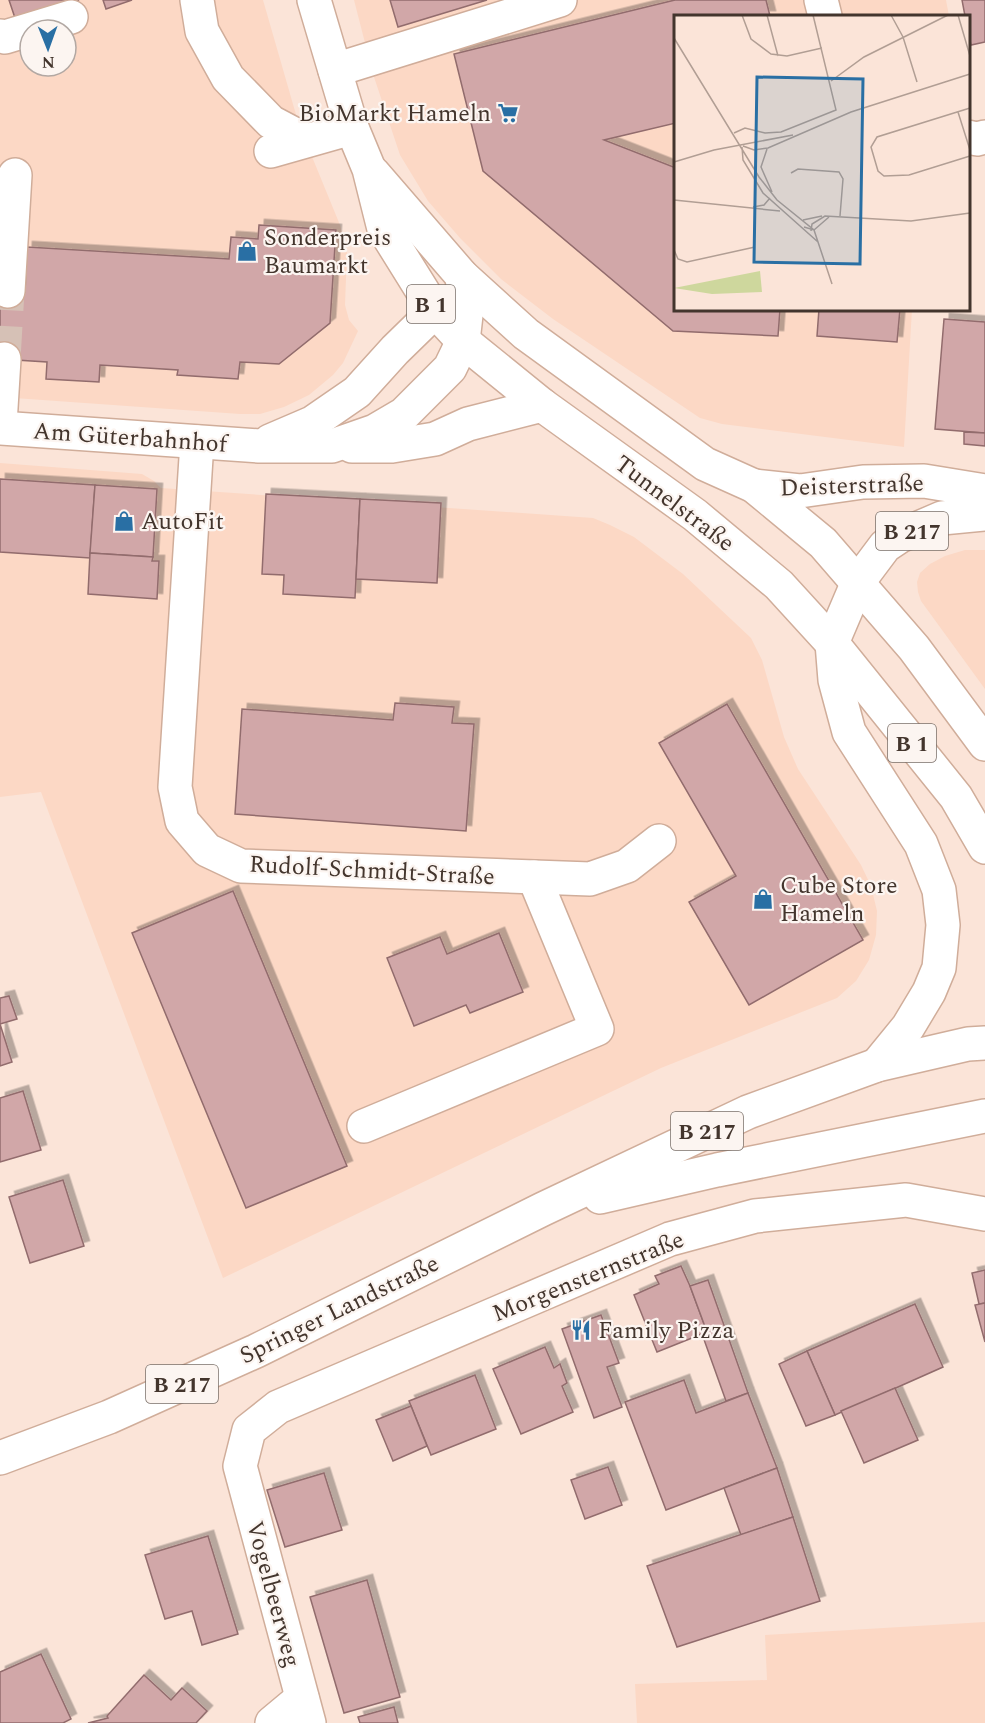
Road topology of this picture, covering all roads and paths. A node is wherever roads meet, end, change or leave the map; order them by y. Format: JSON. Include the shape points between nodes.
{"nodes":[{"id":1,"x":197,"y":0,"type":"edge"},
{"id":2,"x":314,"y":0,"type":"edge"},
{"id":3,"x":560,"y":0,"type":"edge"},
{"id":4,"x":821,"y":0,"type":"edge"},
{"id":5,"x":825,"y":15,"type":"edge"},
{"id":6,"x":71,"y":17,"type":"dead end"},
{"id":7,"x":0,"y":36,"type":"edge"},
{"id":8,"x":334,"y":70,"type":"junction"},
{"id":9,"x":352,"y":128,"type":"junction"},
{"id":10,"x":305,"y":140,"type":"junction"},
{"id":11,"x":271,"y":151,"type":"dead end"},
{"id":12,"x":369,"y":169,"type":"junction"},
{"id":13,"x":15,"y":175,"type":"dead end"},
{"id":14,"x":462,"y":276,"type":"junction"},
{"id":15,"x":8,"y":291,"type":"tunnel mouth"},
{"id":16,"x":455,"y":322,"type":"junction"},
{"id":17,"x":526,"y":334,"type":"junction"},
{"id":18,"x":4,"y":359,"type":"dead end"},
{"id":19,"x":542,"y":405,"type":"junction"},
{"id":20,"x":0,"y":426,"type":"edge"},
{"id":21,"x":197,"y":442,"type":"junction"},
{"id":22,"x":259,"y":446,"type":"junction"},
{"id":23,"x":332,"y":446,"type":"junction"},
{"id":24,"x":754,"y":486,"type":"junction"},
{"id":25,"x":985,"y":491,"type":"edge"},
{"id":26,"x":985,"y":514,"type":"edge"},
{"id":27,"x":858,"y":582,"type":"junction"},
{"id":28,"x":832,"y":643,"type":"junction"},
{"id":29,"x":985,"y":744,"type":"edge"},
{"id":30,"x":658,"y":841,"type":"dead end"},
{"id":31,"x":985,"y":848,"type":"edge"},
{"id":32,"x":534,"y":877,"type":"junction"},
{"id":33,"x":985,"y":1042,"type":"edge"},
{"id":34,"x":877,"y":1065,"type":"junction"},
{"id":35,"x":985,"y":1116,"type":"edge"},
{"id":36,"x":363,"y":1126,"type":"dead end"},
{"id":37,"x":543,"y":1209,"type":"junction"},
{"id":38,"x":985,"y":1214,"type":"edge"},
{"id":39,"x":0,"y":1458,"type":"edge"},
{"id":40,"x":240,"y":1466,"type":"joint"},
{"id":41,"x":306,"y":1710,"type":"edge"},
{"id":42,"x":272,"y":1723,"type":"edge"}],
"edges":[{"from":1,"to":10,"type":"main road","via":[[202,31],[228,78],[271,122]]},
{"from":2,"to":8,"type":"main road","name":"Tunnelstraße","number":"B 1"},
{"from":3,"to":8,"type":"main road"},
{"from":4,"to":5,"type":"main road"},
{"from":6,"to":7,"type":"main road"},
{"from":8,"to":9,"type":"main road","name":"Tunnelstraße","number":"B 1"},
{"from":9,"to":10,"type":"main road"},
{"from":9,"to":12,"type":"main road","name":"Tunnelstraße","number":"B 1"},
{"from":10,"to":11,"type":"main road"},
{"from":12,"to":14,"type":"main road","name":"Tunnelstraße","number":"B 1"},
{"from":12,"to":16,"type":"main road","name":"Tunnelstraße","number":"B 1","via":[[384,229]]},
{"from":13,"to":15,"type":"main road"},
{"from":14,"to":16,"type":"main road"},
{"from":14,"to":17,"type":"main road","name":"Tunnelstraße","number":"B 1"},
{"from":16,"to":17,"type":"main road"},
{"from":16,"to":19,"type":"main road","name":"Tunnelstraße","number":"B 1"},
{"from":16,"to":22,"type":"main road","name":"Am Güterbahnhof","via":[[395,350],[357,392],[312,423]]},
{"from":16,"to":23,"type":"main road","name":"Am Güterbahnhof","via":[[450,368],[404,414],[375,431]]},
{"from":17,"to":24,"type":"main road","name":"Tunnelstraße","number":"B 1","via":[[705,464]]},
{"from":18,"to":20,"type":"main road"},
{"from":19,"to":23,"type":"main road","name":"Am Güterbahnhof","via":[[468,424],[435,439],[392,446]]},
{"from":19,"to":28,"type":"main road","name":"Tunnelstraße","number":"B 1","via":[[695,515],[779,585]]},
{"from":20,"to":21,"type":"main road","name":"Am Güterbahnhof"},
{"from":21,"to":22,"type":"main road","name":"Am Güterbahnhof"},
{"from":21,"to":32,"type":"main road","name":"Rudolf-Schmidt-Straße","via":[[175,787],[182,821],[207,850],[241,866]]},
{"from":22,"to":23,"type":"main road","name":"Am Güterbahnhof"},
{"from":24,"to":25,"type":"main road","name":"Deisterstraße","via":[[800,491],[863,482],[924,481]]},
{"from":24,"to":27,"type":"main road","name":"Tunnelstraße","number":"B 1","via":[[823,543]]},
{"from":26,"to":27,"type":"main road","name":"Deisterstraße","number":"B 217","via":[[942,518],[900,536],[885,546]]},
{"from":27,"to":28,"type":"main road","name":"Deisterstraße","number":"B 217"},
{"from":27,"to":29,"type":"main road","name":"Tunnelstraße","number":"B 1","via":[[914,648]]},
{"from":28,"to":31,"type":"main road","name":"Tunnelstraße","number":"B 1","via":[[956,797]]},
{"from":28,"to":34,"type":"main road","number":"B 217","via":[[835,680],[849,732],[921,844],[939,890],[943,925],[939,968],[929,992],[908,1027]]},
{"from":30,"to":32,"type":"main road","name":"Rudolf-Schmidt-Straße","via":[[627,866],[590,879]]},
{"from":32,"to":36,"type":"main road","via":[[597,1029]]},
{"from":33,"to":34,"type":"main road","number":"B 217"},
{"from":34,"to":37,"type":"main road","name":"Springer Landstraße","number":"B 217","via":[[748,1112]]},
{"from":35,"to":37,"type":"main road","name":"Springer Landstraße","number":"B 217"},
{"from":37,"to":39,"type":"main road","name":"Springer Landstraße","number":"B 217","via":[[256,1351],[109,1417]]},
{"from":38,"to":40,"type":"main road","name":"Morgensternstraße","via":[[906,1200],[755,1216],[670,1239],[278,1407],[249,1430]]},
{"from":40,"to":41,"type":"main road","name":"Vogelbeerweg"},
{"from":41,"to":42,"type":"main road"}]}
